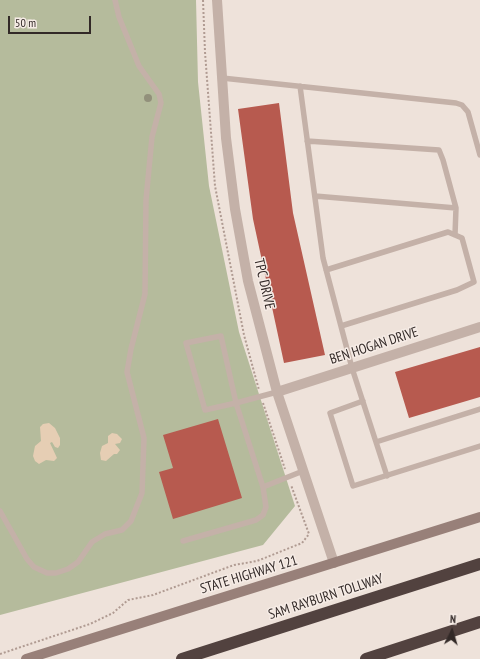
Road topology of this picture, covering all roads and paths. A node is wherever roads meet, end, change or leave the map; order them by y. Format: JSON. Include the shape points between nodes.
{"nodes":[{"id":1,"x":115,"y":0,"type":"edge"},
{"id":2,"x":218,"y":0,"type":"edge"},
{"id":3,"x":222,"y":78,"type":"junction"},
{"id":4,"x":300,"y":86,"type":"junction"},
{"id":5,"x":307,"y":141,"type":"junction"},
{"id":6,"x":480,"y":155,"type":"edge"},
{"id":7,"x":315,"y":196,"type":"junction"},
{"id":8,"x":456,"y":208,"type":"junction"},
{"id":9,"x":455,"y":235,"type":"junction"},
{"id":10,"x":326,"y":270,"type":"junction"},
{"id":11,"x":341,"y":326,"type":"junction"},
{"id":12,"x":480,"y":327,"type":"edge"},
{"id":13,"x":352,"y":368,"type":"junction"},
{"id":14,"x":277,"y":392,"type":"junction"},
{"id":15,"x":363,"y":401,"type":"junction"},
{"id":16,"x":236,"y":403,"type":"junction"},
{"id":17,"x":480,"y":409,"type":"edge"},
{"id":18,"x":376,"y":442,"type":"junction"},
{"id":19,"x":480,"y":446,"type":"edge"},
{"id":20,"x":303,"y":471,"type":"junction"},
{"id":21,"x":387,"y":476,"type":"junction"},
{"id":22,"x":263,"y":487,"type":"junction"},
{"id":23,"x":0,"y":511,"type":"edge"},
{"id":24,"x":480,"y":516,"type":"edge"},
{"id":25,"x":183,"y":541,"type":"dead end"},
{"id":26,"x":334,"y":563,"type":"junction"},
{"id":27,"x":480,"y":564,"type":"edge"},
{"id":28,"x":480,"y":622,"type":"edge"},
{"id":29,"x":60,"y":635,"type":"dead end"},
{"id":30,"x":0,"y":654,"type":"edge"},
{"id":31,"x":26,"y":659,"type":"edge"},
{"id":32,"x":182,"y":659,"type":"edge"},
{"id":33,"x":366,"y":659,"type":"edge"}],
"edges":[{"from":1,"to":23,"type":"lane","via":[[119,17],[139,66],[159,94],[161,103],[152,137],[146,200],[146,294],[131,349],[128,372],[144,438],[142,493],[131,521],[122,530],[105,534],[92,542],[78,562],[56,573],[47,573],[34,567]]},
{"from":2,"to":3,"type":"street","name":"TPC DRIVE"},
{"from":3,"to":4,"type":"lane"},
{"from":3,"to":14,"type":"street","name":"TPC DRIVE","via":[[235,209],[248,281]]},
{"from":4,"to":5,"type":"lane"},
{"from":4,"to":6,"type":"lane","via":[[447,101],[462,105],[468,112]]},
{"from":5,"to":7,"type":"lane"},
{"from":5,"to":8,"type":"lane","via":[[438,150]]},
{"from":7,"to":8,"type":"lane"},
{"from":7,"to":10,"type":"lane"},
{"from":8,"to":9,"type":"lane"},
{"from":9,"to":10,"type":"lane","via":[[448,232]]},
{"from":9,"to":11,"type":"lane","via":[[462,238],[474,282],[457,290]]},
{"from":10,"to":11,"type":"lane"},
{"from":11,"to":13,"type":"lane"},
{"from":12,"to":13,"type":"street","name":"BEN HOGAN DRIVE"},
{"from":13,"to":14,"type":"street","name":"BEN HOGAN DRIVE"},
{"from":13,"to":15,"type":"lane"},
{"from":14,"to":16,"type":"lane"},
{"from":14,"to":20,"type":"street","name":"TPC DRIVE"},
{"from":15,"to":18,"type":"lane"},
{"from":15,"to":21,"type":"lane","via":[[330,413],[353,486]]},
{"from":16,"to":16,"type":"lane","via":[[221,336],[186,343],[205,410]]},
{"from":16,"to":22,"type":"lane"},
{"from":17,"to":18,"type":"lane"},
{"from":18,"to":21,"type":"lane"},
{"from":19,"to":21,"type":"lane"},
{"from":20,"to":22,"type":"lane"},
{"from":20,"to":26,"type":"street","name":"TPC DRIVE"},
{"from":22,"to":25,"type":"lane","via":[[266,507],[263,515],[242,525]]},
{"from":24,"to":26,"type":"main road","name":"STATE HIGHWAY 121"},
{"from":26,"to":31,"type":"main road","name":"STATE HIGHWAY 121"},
{"from":27,"to":32,"type":"highway","name":"SAM RAYBURN TOLLWAY"},
{"from":28,"to":33,"type":"highway"},
{"from":29,"to":30,"type":"path"}]}
